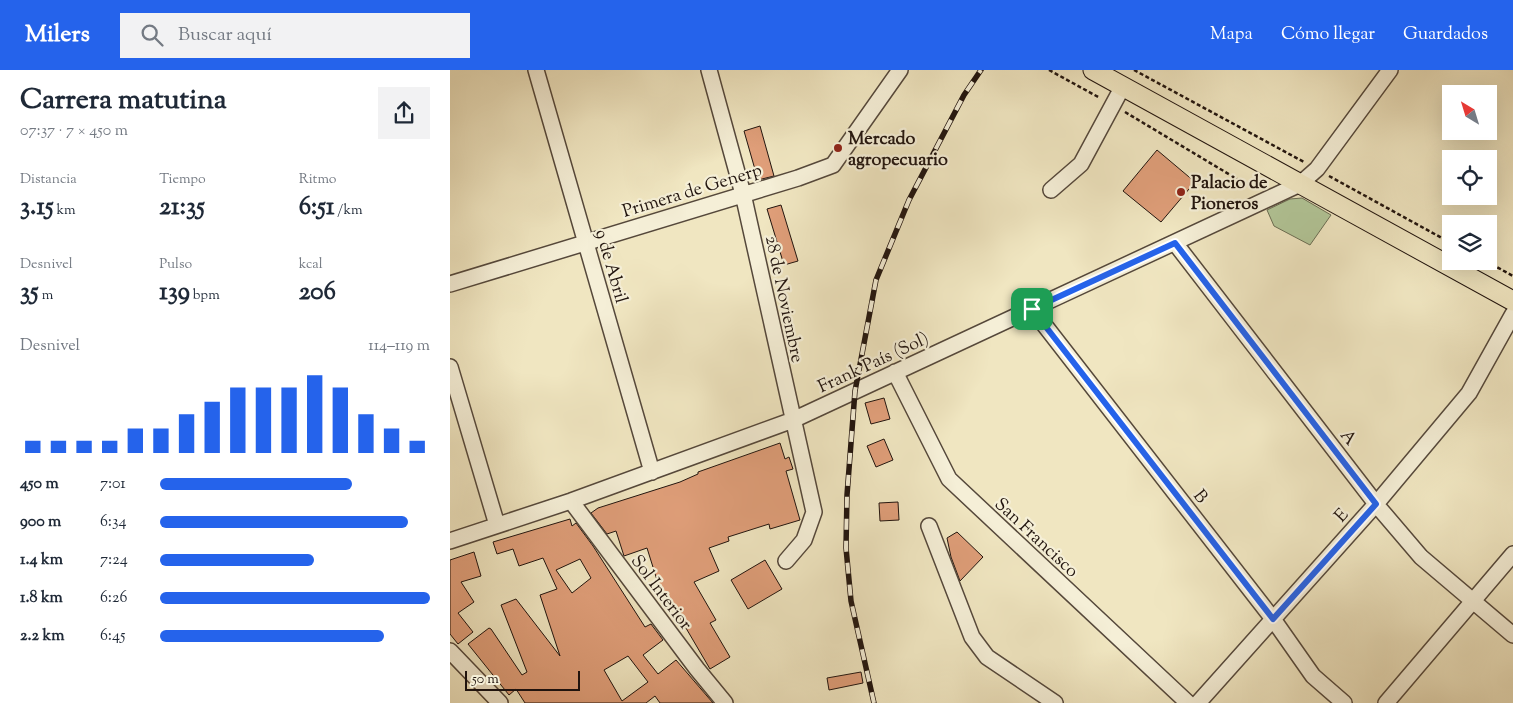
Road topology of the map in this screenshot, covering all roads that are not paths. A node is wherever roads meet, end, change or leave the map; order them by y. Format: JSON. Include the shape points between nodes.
{"nodes":[{"id":1,"x":536,"y":70,"type":"edge"},
{"id":2,"x":709,"y":70,"type":"edge"},
{"id":3,"x":900,"y":70,"type":"edge"},
{"id":4,"x":1093,"y":70,"type":"edge"},
{"id":5,"x":1390,"y":70,"type":"edge"},
{"id":6,"x":1123,"y":86,"type":"junction"},
{"id":7,"x":1300,"y":184,"type":"junction"},
{"id":8,"x":1051,"y":190,"type":"dead end"},
{"id":9,"x":743,"y":194,"type":"junction"},
{"id":10,"x":586,"y":242,"type":"junction"},
{"id":11,"x":1175,"y":243,"type":"junction"},
{"id":12,"x":450,"y":284,"type":"edge"},
{"id":13,"x":1513,"y":301,"type":"edge"},
{"id":14,"x":1032,"y":309,"type":"junction"},
{"id":15,"x":1513,"y":314,"type":"edge"},
{"id":16,"x":450,"y":367,"type":"edge"},
{"id":17,"x":895,"y":372,"type":"junction"},
{"id":18,"x":793,"y":420,"type":"junction"},
{"id":19,"x":652,"y":472,"type":"junction"},
{"id":20,"x":571,"y":501,"type":"junction"},
{"id":21,"x":1376,"y":504,"type":"junction"},
{"id":22,"x":497,"y":525,"type":"junction"},
{"id":23,"x":929,"y":526,"type":"dead end"},
{"id":24,"x":450,"y":541,"type":"edge"},
{"id":25,"x":1513,"y":554,"type":"edge"},
{"id":26,"x":786,"y":561,"type":"dead end"},
{"id":27,"x":1473,"y":601,"type":"junction"},
{"id":28,"x":1273,"y":619,"type":"junction"},
{"id":29,"x":1513,"y":635,"type":"edge"},
{"id":30,"x":450,"y":651,"type":"edge"},
{"id":31,"x":500,"y":703,"type":"edge"},
{"id":32,"x":725,"y":703,"type":"edge"},
{"id":33,"x":1055,"y":703,"type":"edge"},
{"id":34,"x":1188,"y":703,"type":"edge"},
{"id":35,"x":1198,"y":703,"type":"edge"},
{"id":36,"x":1344,"y":703,"type":"edge"},
{"id":37,"x":1386,"y":703,"type":"edge"}],
"edges":[{"from":1,"to":10,"type":"street","name":"9 de Abril"},
{"from":2,"to":9,"type":"street","name":"28 de Noviembre"},
{"from":3,"to":9,"type":"street","name":"Primera de Generp","via":[[833,165]]},
{"from":4,"to":6,"type":"main road"},
{"from":5,"to":7,"type":"street","name":"Frank País (Sol)","via":[[1317,169]]},
{"from":6,"to":7,"type":"main road"},
{"from":6,"to":8,"type":"street","via":[[1081,164]]},
{"from":7,"to":11,"type":"street","name":"Frank País (Sol)"},
{"from":7,"to":13,"type":"main road"},
{"from":9,"to":10,"type":"street","name":"Primera de Generp"},
{"from":9,"to":18,"type":"street","name":"28 de Noviembre"},
{"from":10,"to":12,"type":"street","name":"Primera de Generp"},
{"from":10,"to":19,"type":"street","name":"9 de Abril"},
{"from":11,"to":14,"type":"street","name":"Frank País (Sol)"},
{"from":11,"to":21,"type":"street","name":"A"},
{"from":14,"to":17,"type":"street","name":"Frank País (Sol)"},
{"from":14,"to":28,"type":"street","name":"B"},
{"from":15,"to":21,"type":"street","name":"E","via":[[1469,392]]},
{"from":16,"to":22,"type":"street"},
{"from":17,"to":18,"type":"street","name":"Frank País (Sol)"},
{"from":17,"to":34,"type":"street","name":"San Francisco","via":[[949,479]]},
{"from":18,"to":19,"type":"street","name":"Frank País (Sol)"},
{"from":18,"to":26,"type":"street","name":"28 de Noviembre","via":[[814,512],[804,540]]},
{"from":19,"to":20,"type":"street","name":"Frank País (Sol)"},
{"from":20,"to":22,"type":"street","name":"Frank País (Sol)"},
{"from":20,"to":32,"type":"street","name":"Sol Interior"},
{"from":21,"to":27,"type":"street","name":"A","via":[[1421,557]]},
{"from":21,"to":28,"type":"street","name":"E"},
{"from":22,"to":24,"type":"street","name":"Frank País (Sol)"},
{"from":23,"to":33,"type":"street","via":[[972,637],[987,657]]},
{"from":25,"to":27,"type":"street"},
{"from":27,"to":29,"type":"street","name":"A"},
{"from":27,"to":37,"type":"street"},
{"from":28,"to":35,"type":"street","name":"E"},
{"from":28,"to":36,"type":"street","name":"B","via":[[1313,676]]},
{"from":30,"to":31,"type":"street"}]}
